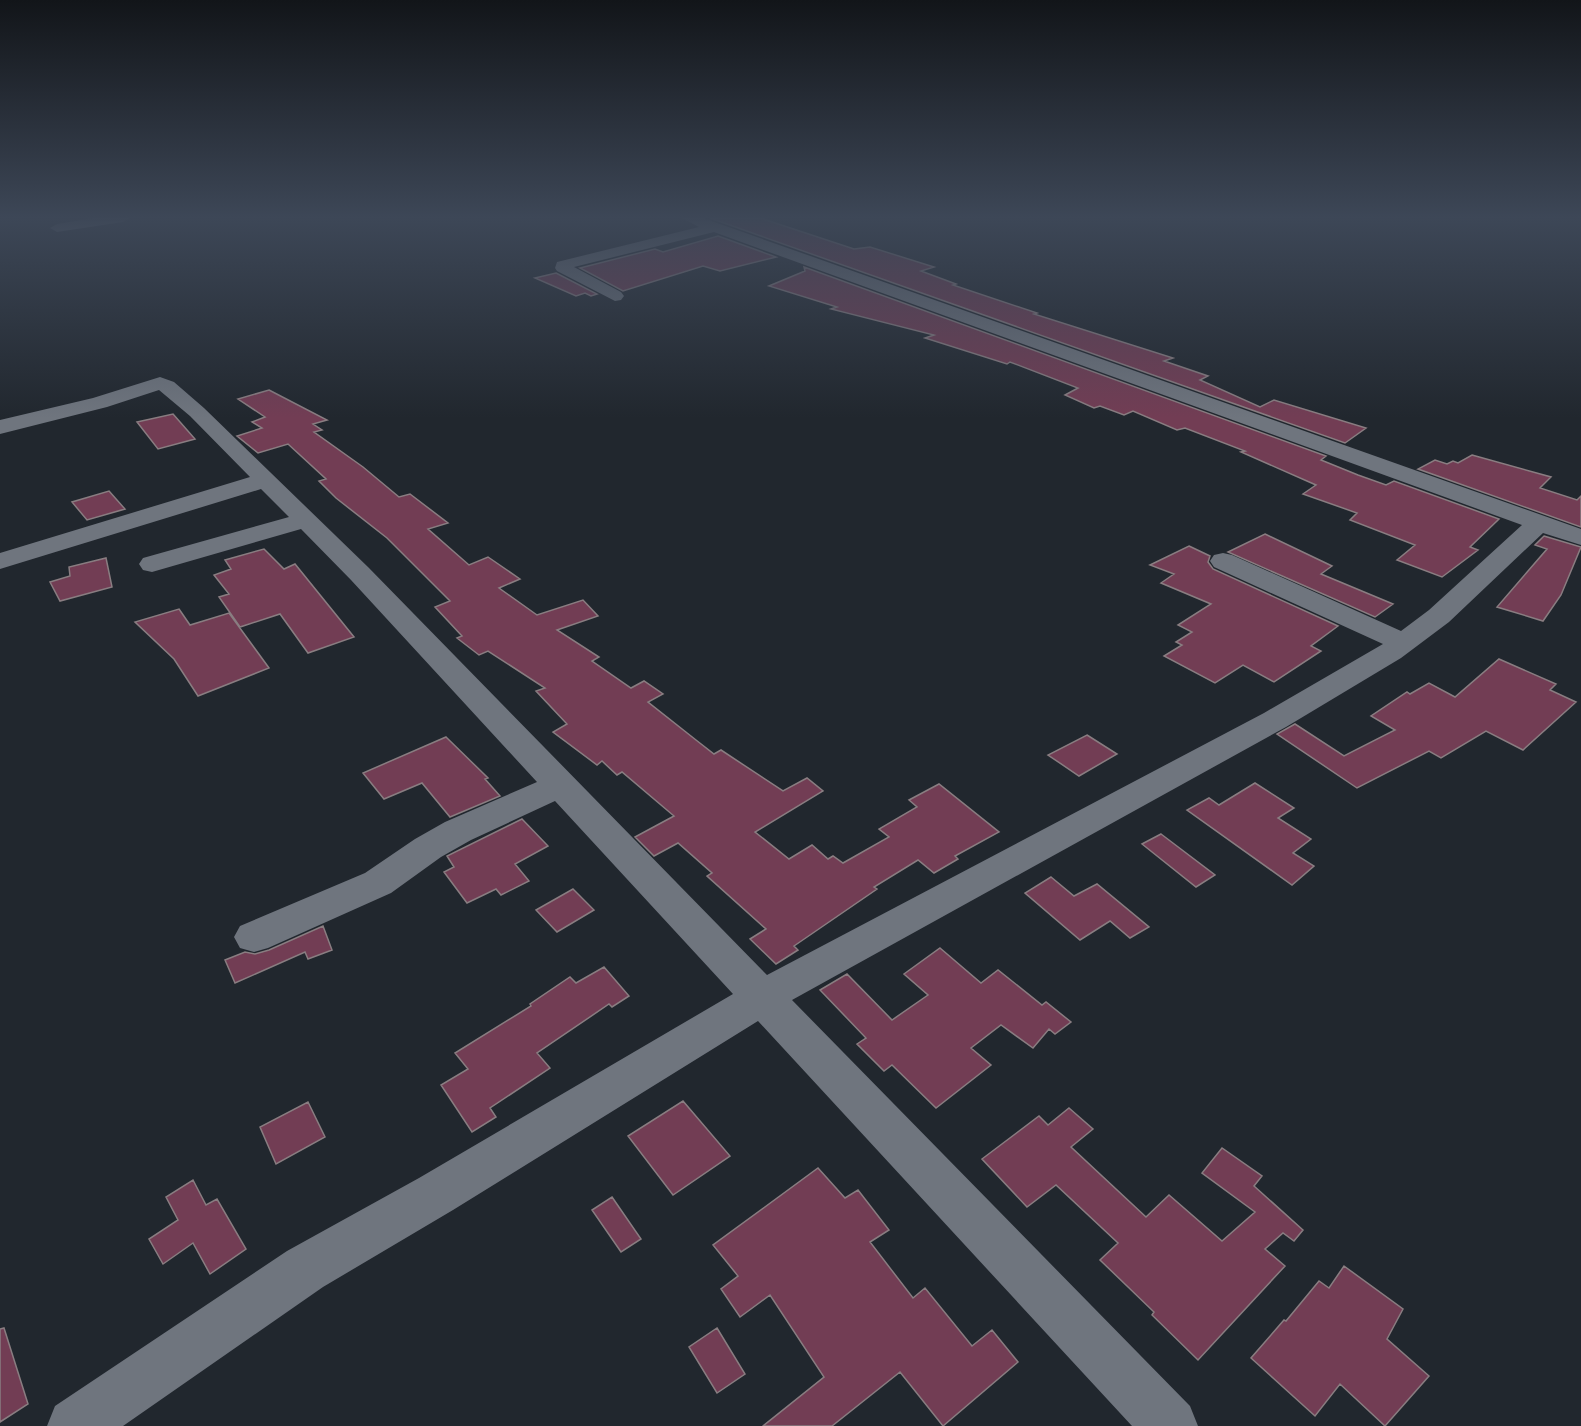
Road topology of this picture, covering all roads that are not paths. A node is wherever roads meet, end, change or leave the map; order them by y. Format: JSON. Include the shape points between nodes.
{"nodes":[{"id":1,"x":593,"y":285,"type":"edge"},
{"id":2,"x":874,"y":285,"type":"edge"},
{"id":3,"x":615,"y":296,"type":"dead end"},
{"id":4,"x":0,"y":427,"type":"edge"},
{"id":5,"x":266,"y":480,"type":"junction"},
{"id":6,"x":306,"y":520,"type":"junction"},
{"id":7,"x":1539,"y":523,"type":"junction"},
{"id":8,"x":1581,"y":537,"type":"edge"},
{"id":9,"x":0,"y":561,"type":"edge"},
{"id":10,"x":1223,"y":561,"type":"dead end"},
{"id":11,"x":152,"y":564,"type":"dead end"},
{"id":12,"x":1404,"y":643,"type":"junction"},
{"id":13,"x":562,"y":784,"type":"junction"},
{"id":14,"x":254,"y":937,"type":"dead end"},
{"id":15,"x":764,"y":996,"type":"junction"},
{"id":16,"x":75,"y":1426,"type":"edge"},
{"id":17,"x":1170,"y":1426,"type":"edge"}],
"edges":[{"from":1,"to":3,"type":"street"},
{"from":2,"to":7,"type":"street"},
{"from":4,"to":5,"type":"street","via":[[165,385]]},
{"from":5,"to":6,"type":"street"},
{"from":5,"to":9,"type":"street"},
{"from":6,"to":11,"type":"street"},
{"from":6,"to":13,"type":"street"},
{"from":7,"to":8,"type":"street"},
{"from":7,"to":12,"type":"street","via":[[1476,584]]},
{"from":10,"to":12,"type":"street"},
{"from":12,"to":15,"type":"street","via":[[1275,720]]},
{"from":13,"to":14,"type":"street","via":[[459,831],[378,883]]},
{"from":13,"to":15,"type":"street"},
{"from":15,"to":16,"type":"street","via":[[305,1269]]},
{"from":15,"to":17,"type":"street"}]}
